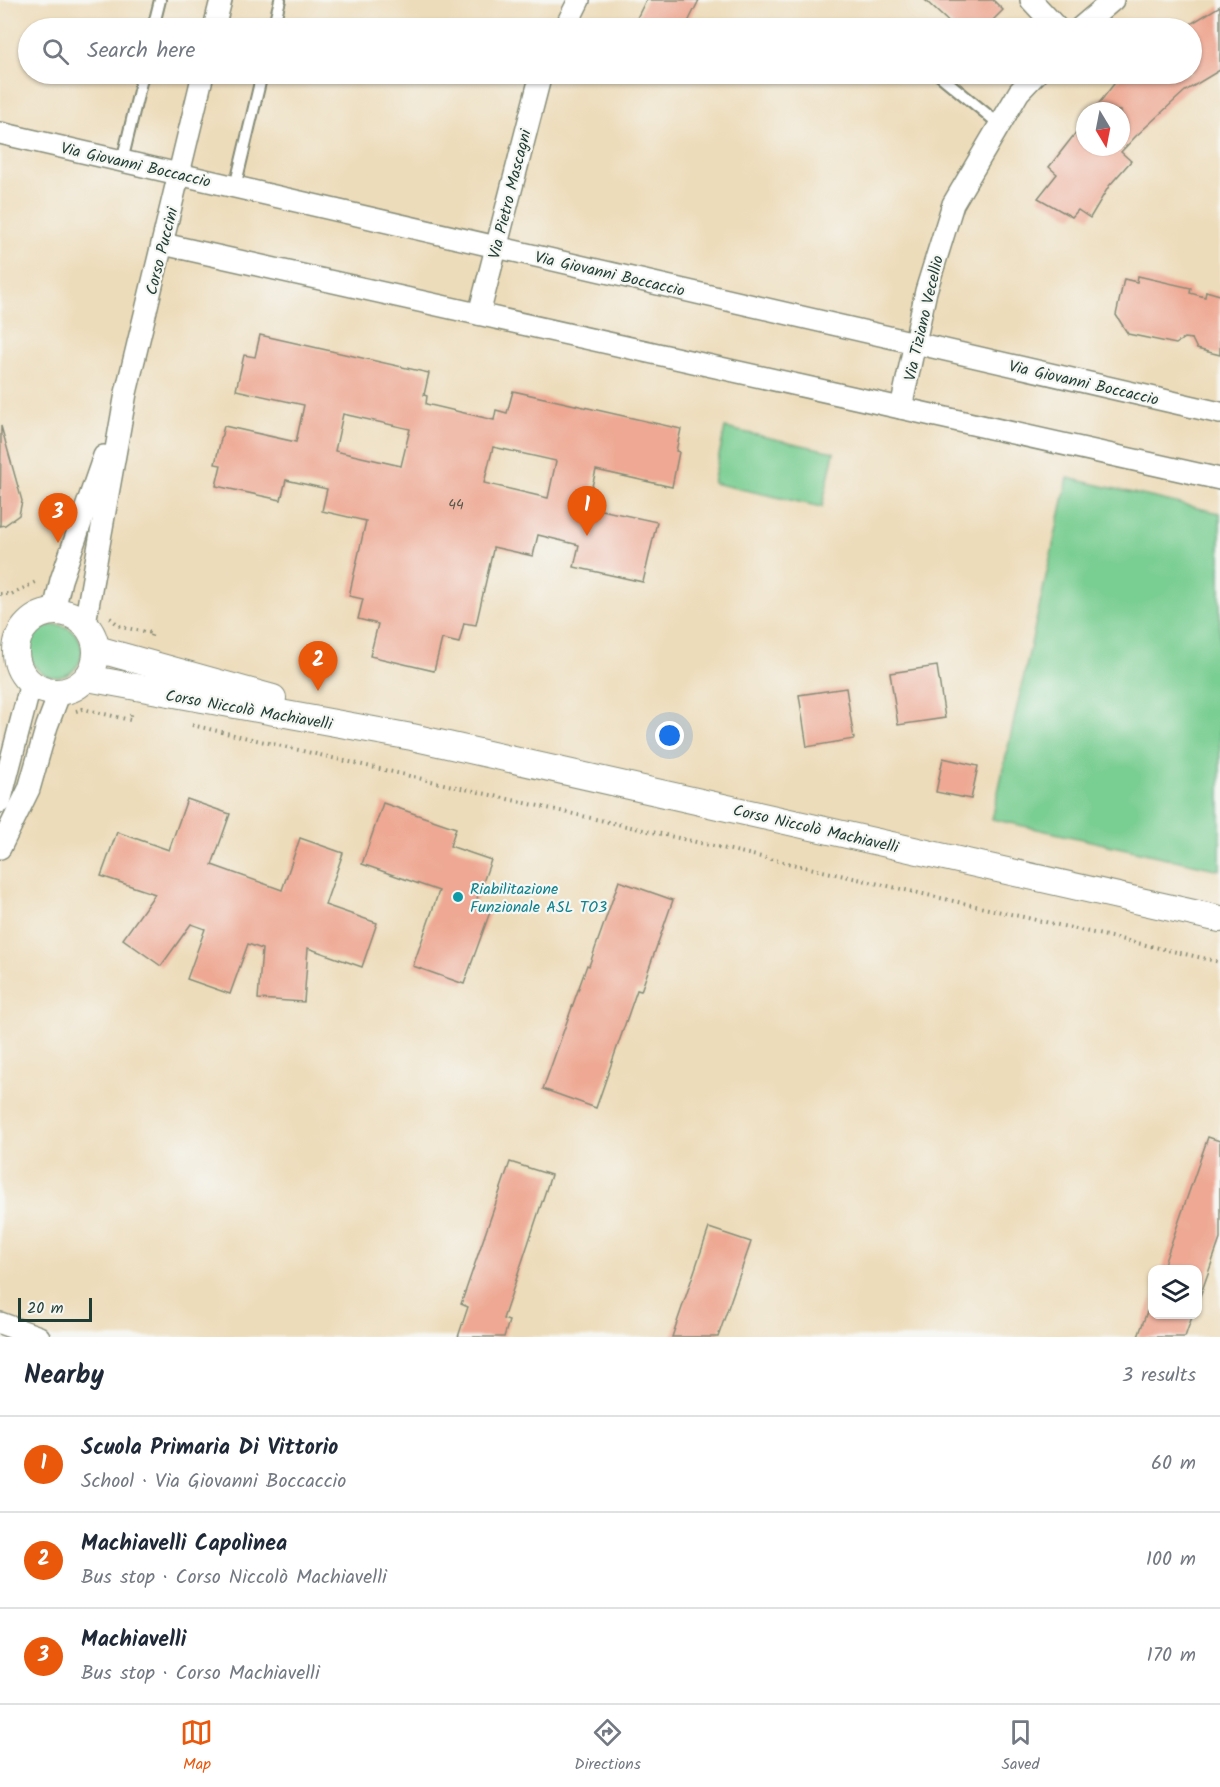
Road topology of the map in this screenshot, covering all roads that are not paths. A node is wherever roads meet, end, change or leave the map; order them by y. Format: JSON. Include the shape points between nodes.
{"nodes":[{"id":1,"x":160,"y":0,"type":"edge"},
{"id":2,"x":221,"y":0,"type":"edge"},
{"id":3,"x":280,"y":0,"type":"edge"},
{"id":4,"x":579,"y":0,"type":"edge"},
{"id":5,"x":1031,"y":0,"type":"edge"},
{"id":6,"x":1113,"y":0,"type":"edge"},
{"id":7,"x":156,"y":18,"type":"edge"},
{"id":8,"x":216,"y":18,"type":"edge"},
{"id":9,"x":276,"y":18,"type":"edge"},
{"id":10,"x":570,"y":18,"type":"edge"},
{"id":11,"x":1048,"y":18,"type":"edge"},
{"id":12,"x":1092,"y":18,"type":"edge"},
{"id":13,"x":140,"y":84,"type":"edge"},
{"id":14,"x":201,"y":84,"type":"edge"},
{"id":15,"x":260,"y":84,"type":"edge"},
{"id":16,"x":538,"y":84,"type":"edge"},
{"id":17,"x":950,"y":84,"type":"edge"},
{"id":18,"x":1027,"y":84,"type":"edge"},
{"id":19,"x":999,"y":124,"type":"junction"},
{"id":20,"x":0,"y":133,"type":"edge"},
{"id":21,"x":122,"y":161,"type":"junction"},
{"id":22,"x":179,"y":174,"type":"junction"},
{"id":23,"x":235,"y":187,"type":"junction"},
{"id":24,"x":163,"y":244,"type":"junction"},
{"id":25,"x":496,"y":247,"type":"junction"},
{"id":26,"x":479,"y":315,"type":"junction"},
{"id":27,"x":915,"y":343,"type":"junction"},
{"id":28,"x":126,"y":393,"type":"junction"},
{"id":29,"x":901,"y":408,"type":"junction"},
{"id":30,"x":1220,"y":413,"type":"edge"},
{"id":31,"x":1220,"y":479,"type":"edge"},
{"id":32,"x":54,"y":611,"type":"junction"},
{"id":33,"x":85,"y":622,"type":"junction"},
{"id":34,"x":12,"y":627,"type":"edge"},
{"id":35,"x":97,"y":649,"type":"junction"},
{"id":36,"x":8,"y":659,"type":"edge"},
{"id":37,"x":87,"y":678,"type":"junction"},
{"id":38,"x":31,"y":683,"type":"junction"},
{"id":39,"x":60,"y":692,"type":"junction"},
{"id":40,"x":412,"y":737,"type":"junction"},
{"id":41,"x":0,"y":802,"type":"edge"},
{"id":42,"x":0,"y":848,"type":"edge"},
{"id":43,"x":1220,"y":919,"type":"edge"},
{"id":44,"x":0,"y":1323,"type":"edge"},
{"id":45,"x":39,"y":1337,"type":"edge"}],
"edges":[{"from":1,"to":7,"type":"lane"},
{"from":2,"to":8,"type":"street"},
{"from":3,"to":9,"type":"lane"},
{"from":4,"to":10,"type":"street"},
{"from":5,"to":11,"type":"street"},
{"from":6,"to":12,"type":"street"},
{"from":13,"to":21,"type":"lane"},
{"from":14,"to":22,"type":"street","name":"Corso Puccini"},
{"from":15,"to":23,"type":"lane"},
{"from":16,"to":25,"type":"street","name":"Via Pietro Mascagni"},
{"from":17,"to":19,"type":"lane"},
{"from":18,"to":19,"type":"street","name":"Via Tiziano Vecellio"},
{"from":19,"to":27,"type":"street","name":"Via Tiziano Vecellio","via":[[953,204],[926,291]]},
{"from":20,"to":21,"type":"street","name":"Via Giovanni Boccaccio"},
{"from":21,"to":22,"type":"street","name":"Via Giovanni Boccaccio"},
{"from":22,"to":23,"type":"street","name":"Via Giovanni Boccaccio"},
{"from":22,"to":24,"type":"street","name":"Corso Puccini"},
{"from":23,"to":25,"type":"street","name":"Via Giovanni Boccaccio"},
{"from":24,"to":26,"type":"street"},
{"from":24,"to":28,"type":"street","name":"Corso Puccini"},
{"from":25,"to":26,"type":"street","name":"Via Pietro Mascagni"},
{"from":25,"to":27,"type":"street","name":"Via Giovanni Boccaccio"},
{"from":26,"to":29,"type":"street"},
{"from":27,"to":29,"type":"street","name":"Via Tiziano Vecellio"},
{"from":27,"to":30,"type":"street","name":"Via Giovanni Boccaccio"},
{"from":28,"to":32,"type":"street","via":[[61,580]]},
{"from":28,"to":33,"type":"street"},
{"from":29,"to":31,"type":"street"},
{"from":32,"to":33,"type":"street","via":[[72,614]]},
{"from":32,"to":34,"type":"street"},
{"from":33,"to":35,"type":"street"},
{"from":34,"to":36,"type":"street","via":[[17,644]]},
{"from":35,"to":37,"type":"street"},
{"from":35,"to":40,"type":"street","name":"Corso Niccolò Machiavelli"},
{"from":36,"to":38,"type":"street"},
{"from":37,"to":39,"type":"street"},
{"from":37,"to":40,"type":"street","name":"Corso Niccolò Machiavelli"},
{"from":38,"to":39,"type":"street","via":[[45,691]]},
{"from":38,"to":41,"type":"street"},
{"from":39,"to":42,"type":"street","via":[[29,789]]},
{"from":40,"to":43,"type":"street","name":"Corso Niccolò Machiavelli"},
{"from":44,"to":45,"type":"street"}]}
